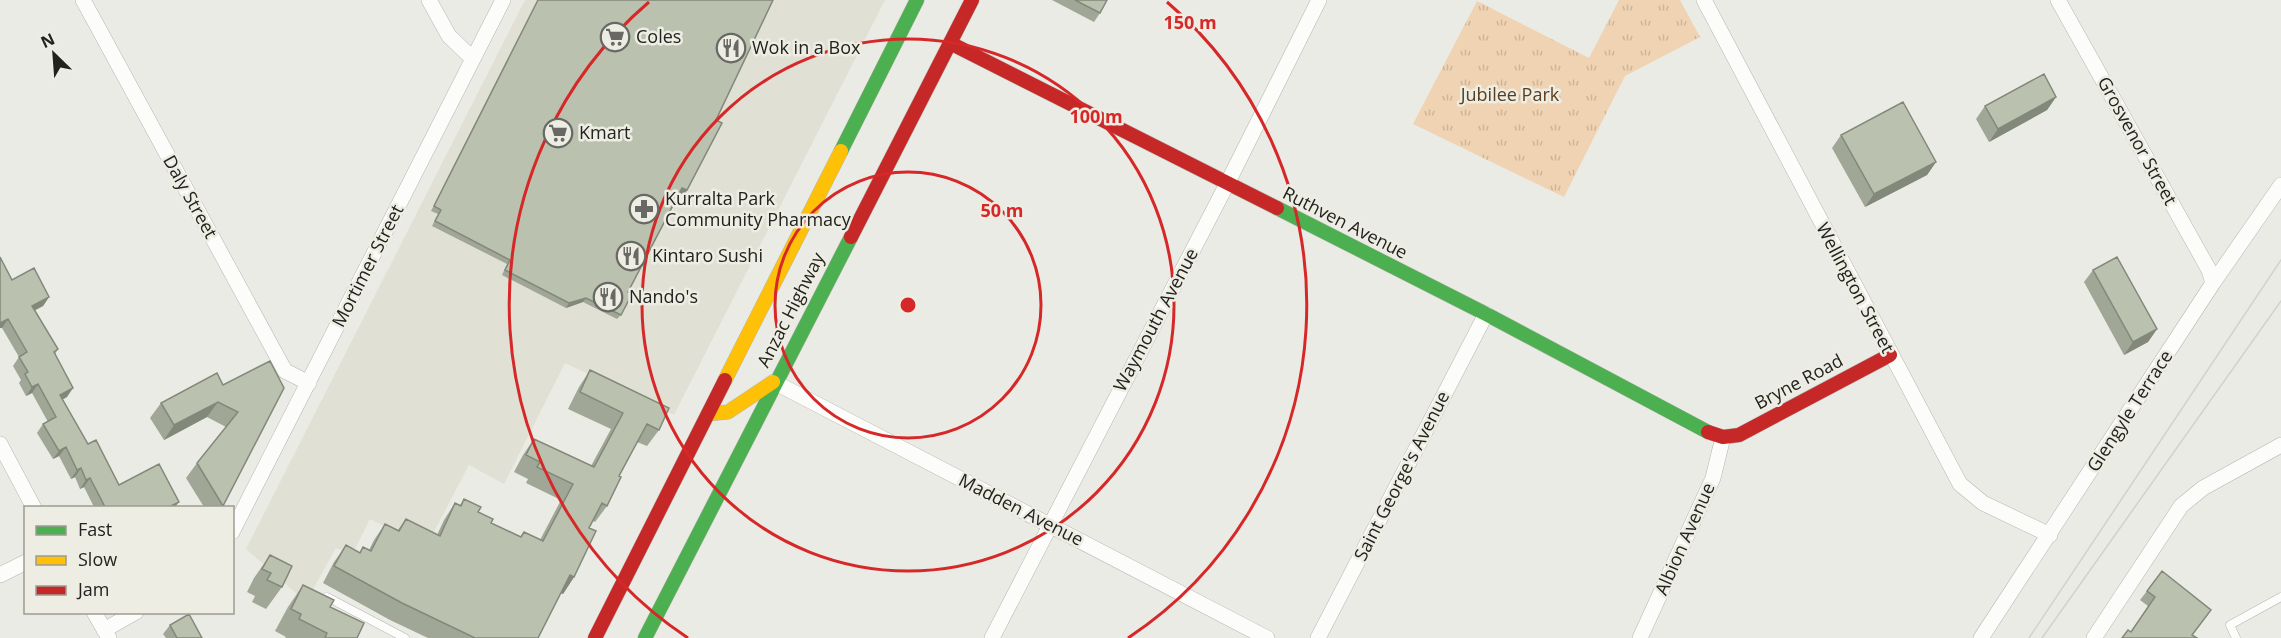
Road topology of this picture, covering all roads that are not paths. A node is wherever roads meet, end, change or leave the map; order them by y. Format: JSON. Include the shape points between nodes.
{"nodes":[{"id":1,"x":83,"y":0,"type":"edge"},
{"id":2,"x":429,"y":0,"type":"edge"},
{"id":3,"x":503,"y":0,"type":"edge"},
{"id":4,"x":917,"y":0,"type":"edge"},
{"id":5,"x":972,"y":0,"type":"edge"},
{"id":6,"x":1319,"y":0,"type":"edge"},
{"id":7,"x":1704,"y":0,"type":"edge"},
{"id":8,"x":2058,"y":0,"type":"edge"},
{"id":9,"x":950,"y":43,"type":"junction"},
{"id":10,"x":473,"y":59,"type":"junction"},
{"id":11,"x":1227,"y":184,"type":"junction"},
{"id":12,"x":2281,"y":185,"type":"edge"},
{"id":13,"x":2213,"y":283,"type":"junction"},
{"id":14,"x":1486,"y":314,"type":"junction"},
{"id":15,"x":1890,"y":355,"type":"junction"},
{"id":16,"x":774,"y":382,"type":"junction"},
{"id":17,"x":309,"y":383,"type":"junction"},
{"id":18,"x":708,"y":414,"type":"junction"},
{"id":19,"x":1723,"y":437,"type":"junction"},
{"id":20,"x":0,"y":444,"type":"edge"},
{"id":21,"x":2281,"y":445,"type":"edge"},
{"id":22,"x":33,"y":506,"type":"edge"},
{"id":23,"x":1049,"y":525,"type":"junction"},
{"id":24,"x":234,"y":527,"type":"edge"},
{"id":25,"x":2050,"y":535,"type":"junction"},
{"id":26,"x":24,"y":563,"type":"edge"},
{"id":27,"x":0,"y":575,"type":"edge"},
{"id":28,"x":637,"y":591,"type":"dead end"},
{"id":29,"x":325,"y":596,"type":"edge"},
{"id":30,"x":2281,"y":597,"type":"edge"},
{"id":31,"x":611,"y":606,"type":"junction"},
{"id":32,"x":95,"y":614,"type":"edge"},
{"id":33,"x":133,"y":614,"type":"edge"},
{"id":34,"x":106,"y":634,"type":"edge"},
{"id":35,"x":405,"y":638,"type":"edge"},
{"id":36,"x":595,"y":638,"type":"edge"},
{"id":37,"x":645,"y":638,"type":"edge"},
{"id":38,"x":992,"y":638,"type":"edge"},
{"id":39,"x":1267,"y":638,"type":"edge"},
{"id":40,"x":1318,"y":638,"type":"edge"},
{"id":41,"x":1640,"y":638,"type":"edge"},
{"id":42,"x":1981,"y":638,"type":"edge"},
{"id":43,"x":2094,"y":638,"type":"edge"},
{"id":44,"x":2236,"y":638,"type":"edge"}],
"edges":[{"from":1,"to":17,"type":"street","name":"Daly Street","via":[[285,371]]},
{"from":2,"to":10,"type":"street","via":[[449,36]]},
{"from":3,"to":10,"type":"street","name":"Mortimer Street"},
{"from":4,"to":18,"type":"main road","name":"Anzac Highway"},
{"from":5,"to":9,"type":"main road","name":"Anzac Highway"},
{"from":6,"to":11,"type":"street","name":"Waymouth Avenue"},
{"from":7,"to":15,"type":"street","name":"Wellington Street"},
{"from":8,"to":13,"type":"street","name":"Grosvenor Street"},
{"from":9,"to":11,"type":"main road","name":"Ruthven Avenue"},
{"from":9,"to":16,"type":"main road","name":"Anzac Highway"},
{"from":10,"to":17,"type":"street","name":"Mortimer Street"},
{"from":11,"to":14,"type":"main road","name":"Ruthven Avenue"},
{"from":11,"to":23,"type":"street","name":"Waymouth Avenue"},
{"from":12,"to":13,"type":"street","name":"Glengyle Terrace"},
{"from":13,"to":25,"type":"street","name":"Glengyle Terrace"},
{"from":14,"to":19,"type":"main road","name":"Ruthven Avenue"},
{"from":14,"to":40,"type":"street","name":"Saint George's Avenue"},
{"from":15,"to":19,"type":"main road","name":"Bryne Road","via":[[1739,435]]},
{"from":15,"to":25,"type":"street","name":"Wellington Street","via":[[1960,484],[1983,503]]},
{"from":16,"to":18,"type":"main road","via":[[757,387],[732,411]]},
{"from":16,"to":23,"type":"street","name":"Madden Avenue"},
{"from":16,"to":37,"type":"main road","name":"Anzac Highway","via":[[658,595]]},
{"from":17,"to":24,"type":"street","name":"Mortimer Street"},
{"from":18,"to":31,"type":"main road","name":"Anzac Highway"},
{"from":19,"to":41,"type":"street","name":"Albion Avenue","via":[[1713,478]]},
{"from":20,"to":22,"type":"street"},
{"from":21,"to":43,"type":"street","via":[[2203,488],[2181,506]]},
{"from":23,"to":38,"type":"street","name":"Waymouth Avenue"},
{"from":23,"to":39,"type":"street","name":"Madden Avenue"},
{"from":25,"to":42,"type":"street","name":"Glengyle Terrace"},
{"from":26,"to":27,"type":"street"},
{"from":28,"to":31,"type":"main road"},
{"from":29,"to":35,"type":"lane"},
{"from":30,"to":44,"type":"lane","via":[[2230,625]]},
{"from":31,"to":36,"type":"main road","name":"Anzac Highway"},
{"from":32,"to":34,"type":"street"},
{"from":33,"to":34,"type":"street"}]}
